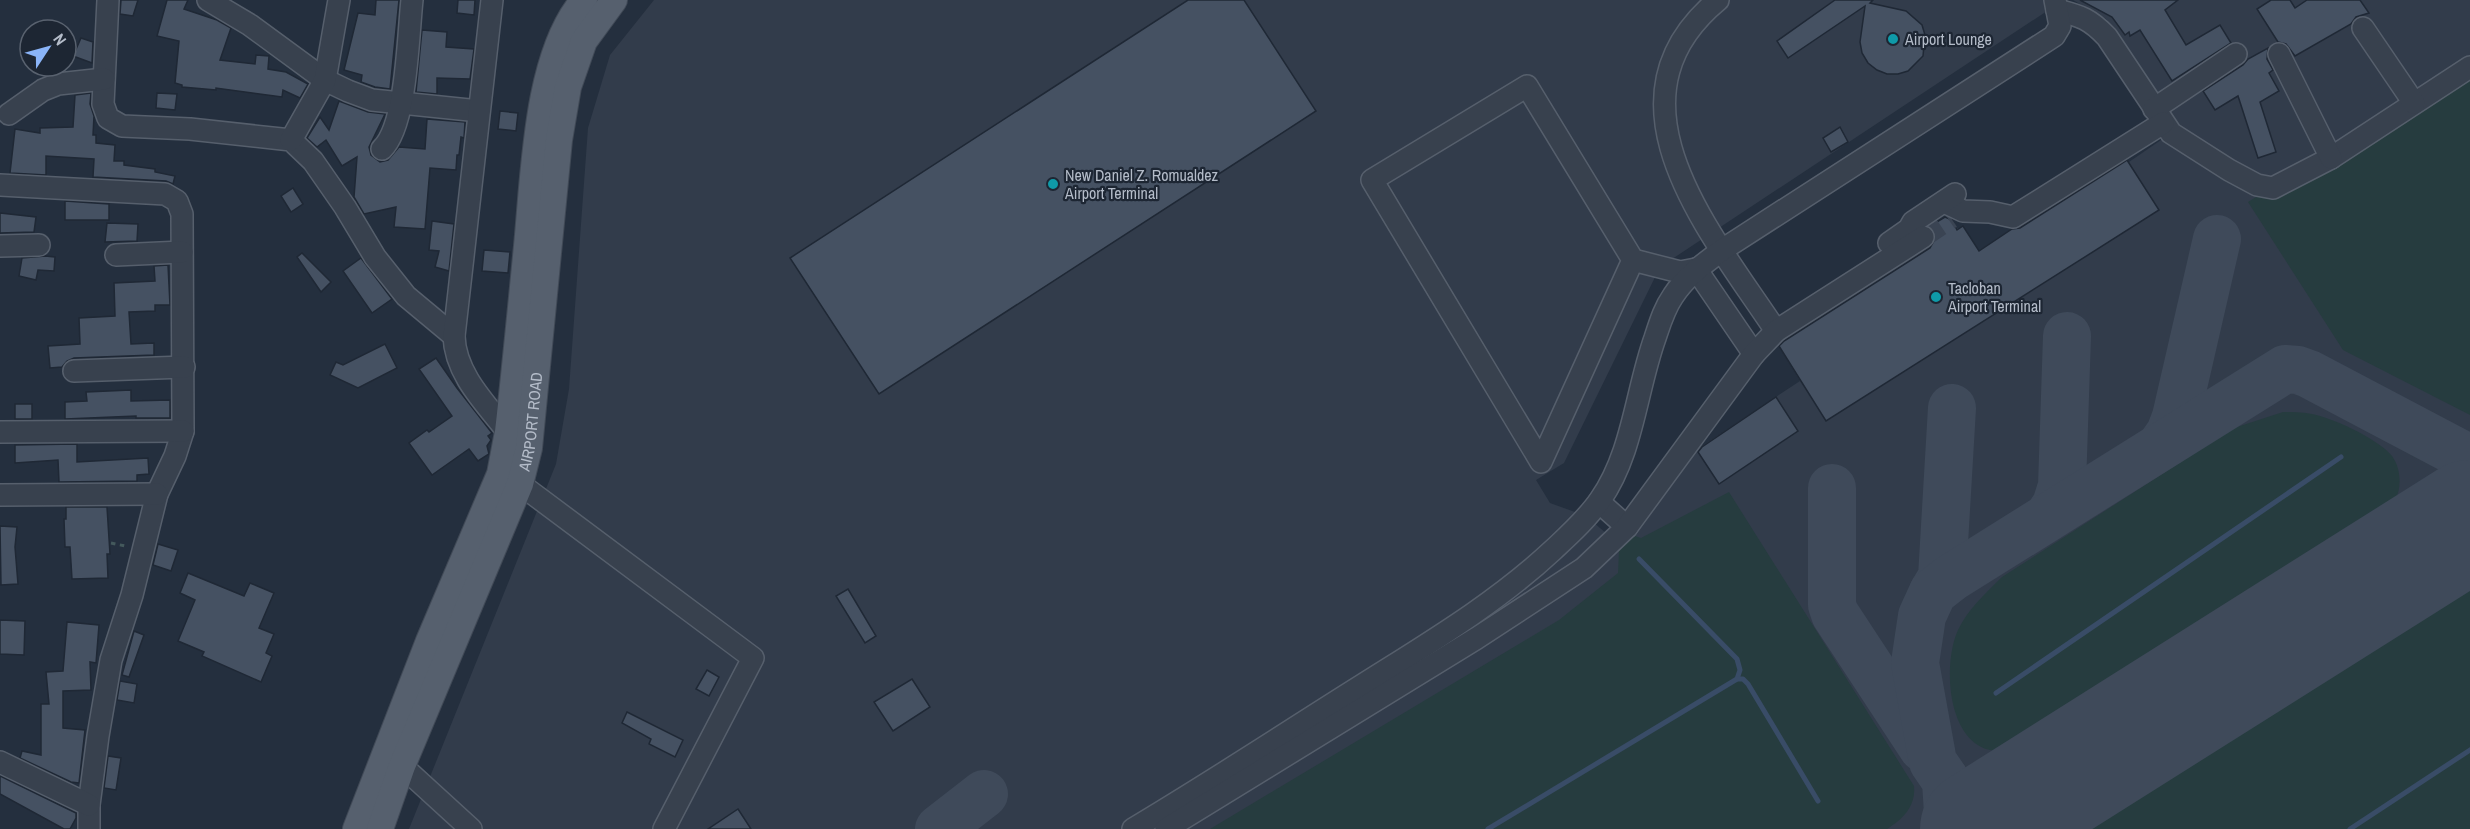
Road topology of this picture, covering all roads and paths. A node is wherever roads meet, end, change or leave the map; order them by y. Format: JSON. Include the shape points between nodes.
{"nodes":[{"id":1,"x":108,"y":0,"type":"edge"},
{"id":2,"x":207,"y":0,"type":"edge"},
{"id":3,"x":339,"y":0,"type":"edge"},
{"id":4,"x":412,"y":0,"type":"edge"},
{"id":5,"x":492,"y":0,"type":"edge"},
{"id":6,"x":584,"y":0,"type":"edge"},
{"id":7,"x":614,"y":0,"type":"edge"},
{"id":8,"x":1718,"y":0,"type":"edge"},
{"id":9,"x":2056,"y":5,"type":"edge"},
{"id":10,"x":2363,"y":28,"type":"dead end"},
{"id":11,"x":2236,"y":54,"type":"dead end"},
{"id":12,"x":2279,"y":54,"type":"dead end"},
{"id":13,"x":2470,"y":67,"type":"edge"},
{"id":14,"x":104,"y":79,"type":"junction"},
{"id":15,"x":326,"y":80,"type":"junction"},
{"id":16,"x":401,"y":103,"type":"junction"},
{"id":17,"x":2414,"y":103,"type":"junction"},
{"id":18,"x":479,"y":111,"type":"junction"},
{"id":19,"x":9,"y":114,"type":"dead end"},
{"id":20,"x":2158,"y":116,"type":"junction"},
{"id":21,"x":291,"y":140,"type":"junction"},
{"id":22,"x":382,"y":149,"type":"dead end"},
{"id":23,"x":2331,"y":158,"type":"junction"},
{"id":24,"x":0,"y":185,"type":"edge"},
{"id":25,"x":1923,"y":237,"type":"tunnel mouth"},
{"id":26,"x":39,"y":245,"type":"dead end"},
{"id":27,"x":0,"y":246,"type":"edge"},
{"id":28,"x":1722,"y":250,"type":"junction"},
{"id":29,"x":182,"y":252,"type":"junction"},
{"id":30,"x":116,"y":255,"type":"dead end"},
{"id":31,"x":1633,"y":260,"type":"junction"},
{"id":32,"x":1696,"y":269,"type":"junction"},
{"id":33,"x":535,"y":280,"type":"junction"},
{"id":34,"x":1831,"y":296,"type":"junction"},
{"id":35,"x":1776,"y":331,"type":"junction"},
{"id":36,"x":454,"y":336,"type":"junction"},
{"id":37,"x":1754,"y":354,"type":"junction"},
{"id":38,"x":184,"y":367,"type":"junction"},
{"id":39,"x":74,"y":371,"type":"dead end"},
{"id":40,"x":183,"y":431,"type":"junction"},
{"id":41,"x":0,"y":432,"type":"edge"},
{"id":42,"x":519,"y":433,"type":"junction"},
{"id":43,"x":520,"y":484,"type":"junction"},
{"id":44,"x":157,"y":494,"type":"junction"},
{"id":45,"x":0,"y":495,"type":"edge"},
{"id":46,"x":1599,"y":502,"type":"junction"},
{"id":47,"x":1627,"y":527,"type":"junction"},
{"id":48,"x":1472,"y":629,"type":"junction"},
{"id":49,"x":0,"y":762,"type":"edge"},
{"id":50,"x":402,"y":766,"type":"junction"},
{"id":51,"x":89,"y":805,"type":"junction"},
{"id":52,"x":1142,"y":827,"type":"edge"},
{"id":53,"x":89,"y":829,"type":"edge"},
{"id":54,"x":356,"y":829,"type":"edge"},
{"id":55,"x":380,"y":829,"type":"edge"},
{"id":56,"x":471,"y":829,"type":"edge"},
{"id":57,"x":664,"y":829,"type":"edge"},
{"id":58,"x":1166,"y":829,"type":"edge"}],
"edges":[{"from":1,"to":14,"type":"street"},
{"from":2,"to":15,"type":"street","via":[[250,25]]},
{"from":3,"to":15,"type":"street"},
{"from":4,"to":16,"type":"street"},
{"from":5,"to":18,"type":"street"},
{"from":6,"to":33,"type":"main road","name":"AIRPORT ROAD","via":[[564,30],[554,57],[538,136]]},
{"from":7,"to":33,"type":"main road","name":"AIRPORT ROAD","via":[[584,41],[568,87]]},
{"from":8,"to":28,"type":"street","via":[[1681,39],[1665,80],[1664,100],[1667,140],[1678,171]]},
{"from":9,"to":20,"type":"street","via":[[2086,18],[2107,37]]},
{"from":9,"to":28,"type":"street","via":[[2060,26],[2054,36]]},
{"from":10,"to":17,"type":"street"},
{"from":11,"to":20,"type":"street"},
{"from":12,"to":23,"type":"street"},
{"from":13,"to":17,"type":"street"},
{"from":14,"to":19,"type":"street","via":[[51,87]]},
{"from":14,"to":21,"type":"street","via":[[104,112],[115,123]]},
{"from":15,"to":16,"type":"street","via":[[372,100]]},
{"from":15,"to":21,"type":"street"},
{"from":16,"to":18,"type":"street"},
{"from":16,"to":22,"type":"street","via":[[393,135]]},
{"from":17,"to":23,"type":"street"},
{"from":18,"to":36,"type":"street"},
{"from":20,"to":23,"type":"street","via":[[2171,133],[2257,185],[2273,188]]},
{"from":20,"to":34,"type":"street","via":[[2020,214],[2009,217],[1953,206],[1913,222],[1910,229],[1831,281]]},
{"from":21,"to":36,"type":"street","via":[[312,161],[375,257],[406,296]]},
{"from":24,"to":29,"type":"street","via":[[172,196],[181,207]]},
{"from":25,"to":34,"type":"street"},
{"from":26,"to":27,"type":"street"},
{"from":28,"to":32,"type":"street"},
{"from":28,"to":35,"type":"street"},
{"from":29,"to":30,"type":"street"},
{"from":29,"to":38,"type":"street"},
{"from":31,"to":31,"type":"street","via":[[1527,86],[1372,180],[1541,462]]},
{"from":31,"to":32,"type":"street","via":[[1680,272]]},
{"from":32,"to":37,"type":"street"},
{"from":32,"to":46,"type":"street","via":[[1663,314],[1620,463]]},
{"from":33,"to":42,"type":"main road","name":"AIRPORT ROAD"},
{"from":34,"to":35,"type":"street"},
{"from":35,"to":37,"type":"street"},
{"from":36,"to":42,"type":"street","via":[[454,353],[461,368]]},
{"from":37,"to":47,"type":"street"},
{"from":38,"to":39,"type":"street"},
{"from":38,"to":40,"type":"street"},
{"from":40,"to":41,"type":"street"},
{"from":40,"to":44,"type":"street"},
{"from":42,"to":43,"type":"main road","name":"AIRPORT ROAD"},
{"from":42,"to":54,"type":"main road","name":"AIRPORT ROAD","via":[[425,651]]},
{"from":43,"to":50,"type":"main road","name":"AIRPORT ROAD"},
{"from":43,"to":57,"type":"street","via":[[753,658]]},
{"from":44,"to":45,"type":"street"},
{"from":44,"to":51,"type":"street","via":[[111,660]]},
{"from":46,"to":47,"type":"street"},
{"from":46,"to":48,"type":"street"},
{"from":47,"to":48,"type":"street","via":[[1584,568]]},
{"from":48,"to":52,"type":"street"},
{"from":48,"to":58,"type":"street"},
{"from":49,"to":51,"type":"street"},
{"from":50,"to":55,"type":"main road","name":"AIRPORT ROAD"},
{"from":50,"to":56,"type":"street"},
{"from":51,"to":53,"type":"street"}]}
